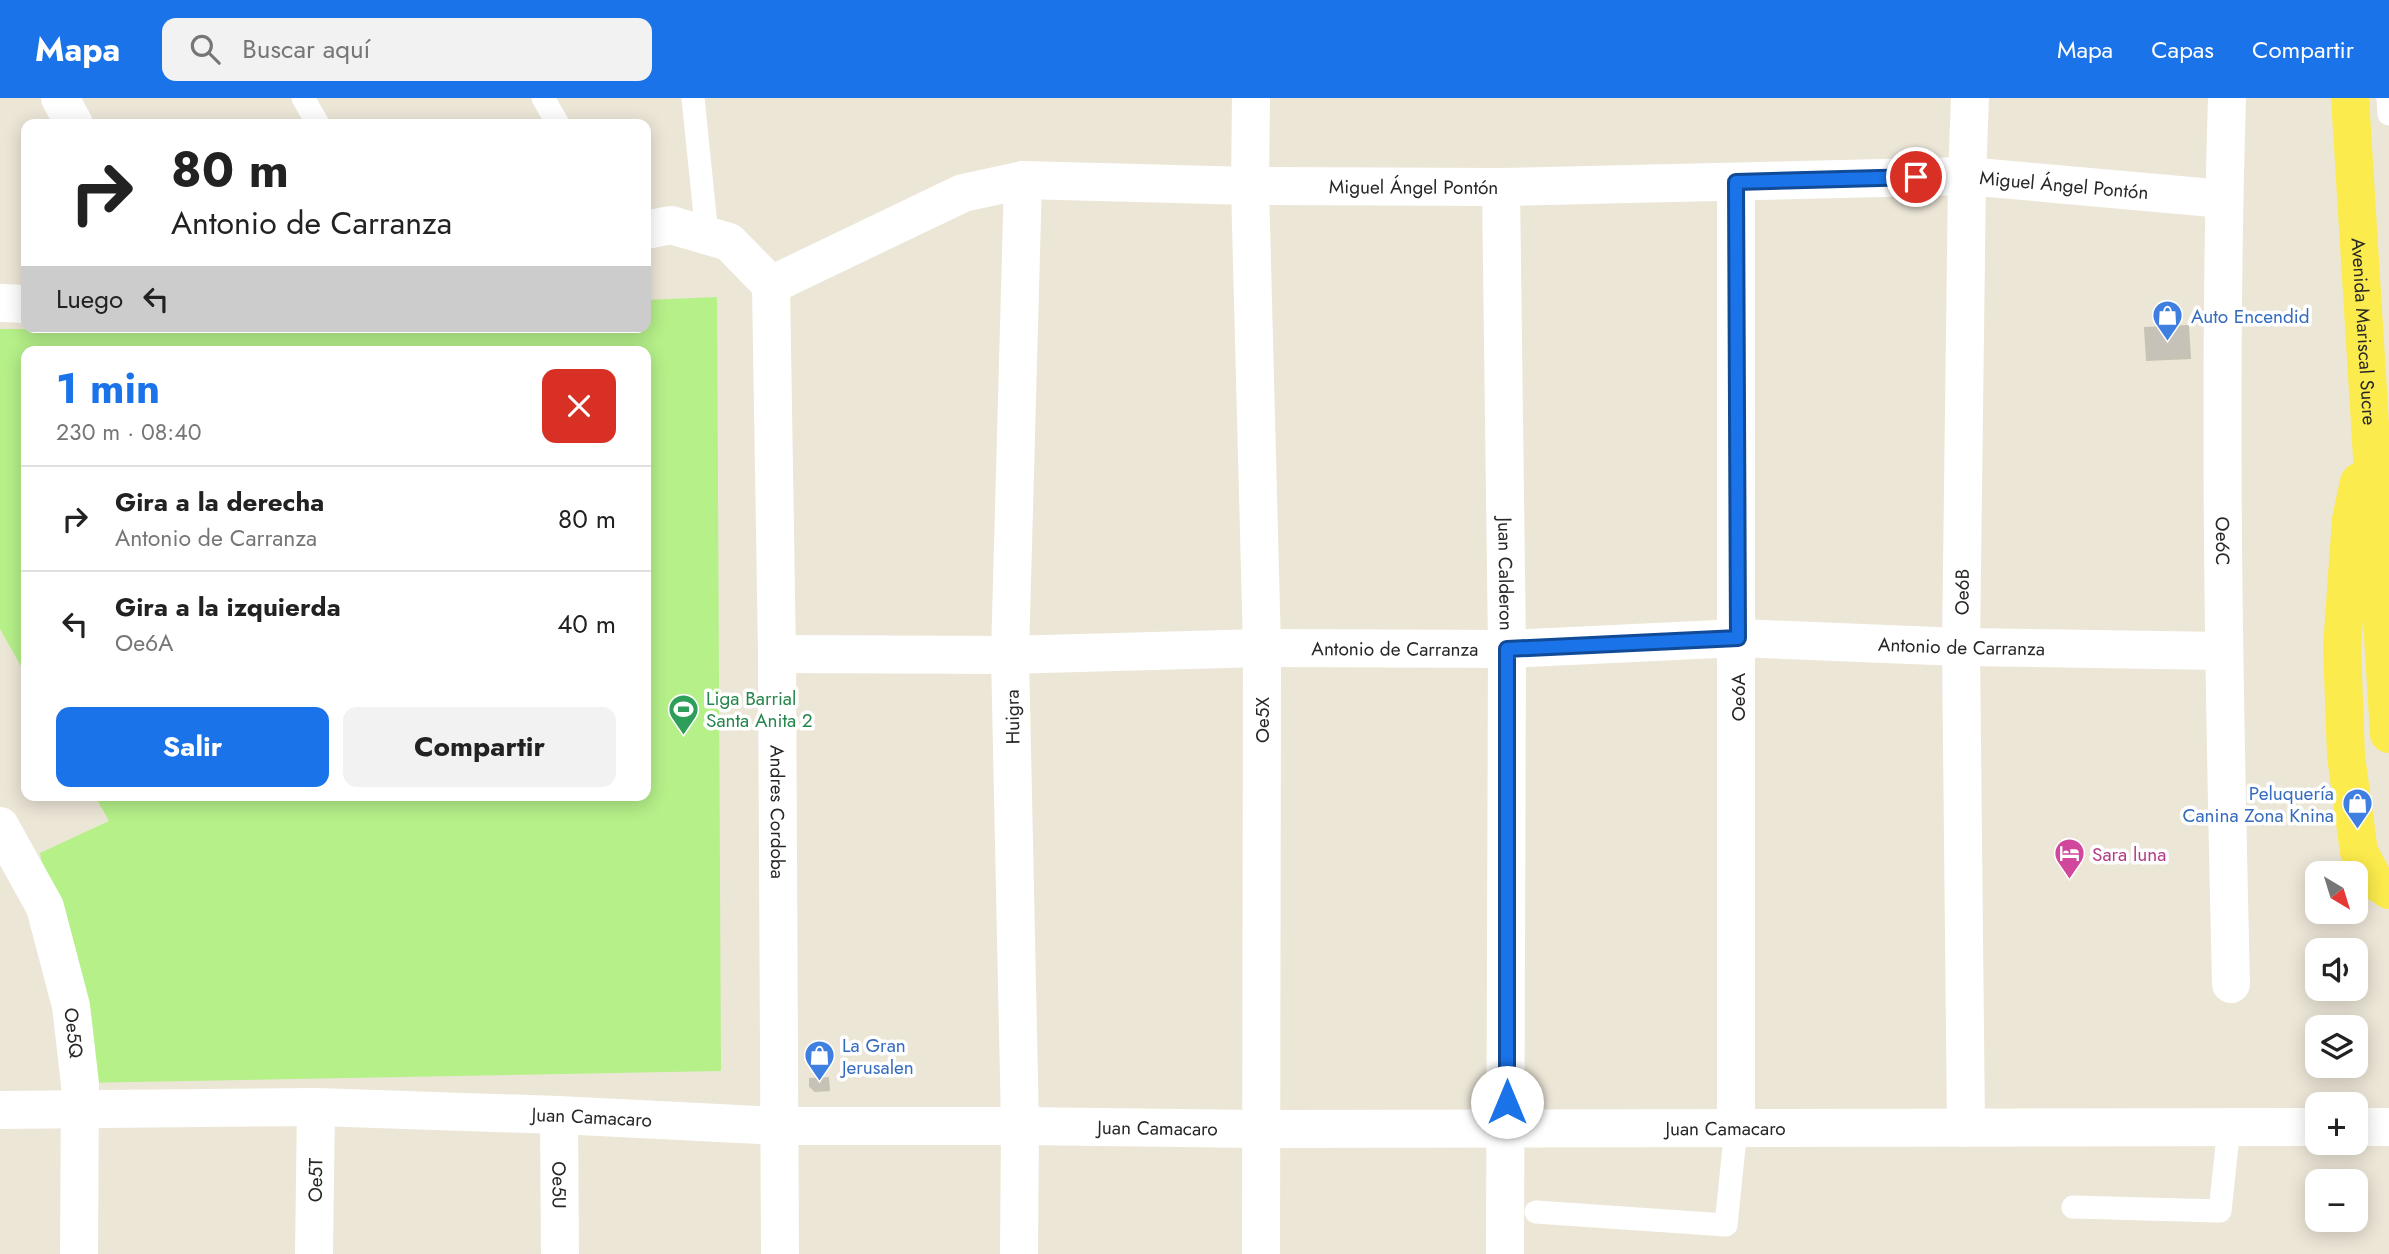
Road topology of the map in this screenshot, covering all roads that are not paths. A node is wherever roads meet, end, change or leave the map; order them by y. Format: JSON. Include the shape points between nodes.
{"nodes":[{"id":1,"x":60,"y":98,"type":"edge"},
{"id":2,"x":303,"y":98,"type":"edge"},
{"id":3,"x":543,"y":98,"type":"edge"},
{"id":4,"x":694,"y":98,"type":"edge"},
{"id":5,"x":1251,"y":98,"type":"edge"},
{"id":6,"x":1970,"y":98,"type":"edge"},
{"id":7,"x":2227,"y":98,"type":"edge"},
{"id":8,"x":2350,"y":98,"type":"edge"},
{"id":9,"x":2388,"y":98,"type":"edge"},
{"id":10,"x":2389,"y":114,"type":"edge"},
{"id":11,"x":71,"y":119,"type":"edge"},
{"id":12,"x":315,"y":119,"type":"edge"},
{"id":13,"x":555,"y":119,"type":"edge"},
{"id":14,"x":1967,"y":176,"type":"junction"},
{"id":15,"x":1023,"y":180,"type":"junction"},
{"id":16,"x":1736,"y":182,"type":"junction"},
{"id":17,"x":1251,"y":186,"type":"junction"},
{"id":18,"x":1501,"y":187,"type":"junction"},
{"id":19,"x":2224,"y":199,"type":"junction"},
{"id":20,"x":651,"y":229,"type":"edge"},
{"id":21,"x":707,"y":235,"type":"junction"},
{"id":22,"x":771,"y":285,"type":"junction"},
{"id":23,"x":0,"y":303,"type":"edge"},
{"id":24,"x":21,"y":304,"type":"edge"},
{"id":25,"x":2371,"y":440,"type":"junction"},
{"id":26,"x":1738,"y":638,"type":"junction"},
{"id":27,"x":1961,"y":647,"type":"junction"},
{"id":28,"x":1262,"y":648,"type":"junction"},
{"id":29,"x":1507,"y":649,"type":"junction"},
{"id":30,"x":2223,"y":651,"type":"junction"},
{"id":31,"x":777,"y":654,"type":"junction"},
{"id":32,"x":1010,"y":655,"type":"junction"},
{"id":33,"x":2389,"y":734,"type":"edge"},
{"id":34,"x":0,"y":826,"type":"edge"},
{"id":35,"x":2389,"y":890,"type":"edge"},
{"id":36,"x":2231,"y":984,"type":"dead end"},
{"id":37,"x":316,"y":1107,"type":"junction"},
{"id":38,"x":80,"y":1108,"type":"junction"},
{"id":39,"x":0,"y":1110,"type":"edge"},
{"id":40,"x":559,"y":1115,"type":"junction"},
{"id":41,"x":778,"y":1126,"type":"junction"},
{"id":42,"x":1020,"y":1126,"type":"junction"},
{"id":43,"x":2368,"y":1126,"type":"edge"},
{"id":44,"x":2229,"y":1127,"type":"junction"},
{"id":45,"x":2305,"y":1127,"type":"edge"},
{"id":46,"x":2389,"y":1127,"type":"edge"},
{"id":47,"x":1507,"y":1128,"type":"junction"},
{"id":48,"x":1736,"y":1128,"type":"junction"},
{"id":49,"x":1966,"y":1128,"type":"junction"},
{"id":50,"x":1260,"y":1129,"type":"junction"},
{"id":51,"x":2073,"y":1207,"type":"dead end"},
{"id":52,"x":1536,"y":1212,"type":"dead end"},
{"id":53,"x":79,"y":1254,"type":"edge"},
{"id":54,"x":314,"y":1254,"type":"edge"},
{"id":55,"x":560,"y":1254,"type":"edge"},
{"id":56,"x":780,"y":1254,"type":"edge"},
{"id":57,"x":1019,"y":1254,"type":"edge"},
{"id":58,"x":1261,"y":1254,"type":"edge"},
{"id":59,"x":1505,"y":1254,"type":"edge"}],
"edges":[{"from":1,"to":11,"type":"street"},
{"from":2,"to":12,"type":"lane"},
{"from":3,"to":13,"type":"lane"},
{"from":4,"to":21,"type":"lane"},
{"from":5,"to":17,"type":"street","name":"Oe5X"},
{"from":6,"to":14,"type":"street","name":"Oe6B"},
{"from":7,"to":19,"type":"street","name":"Oe6C"},
{"from":8,"to":25,"type":"main road","name":"Avenida Mariscal Sucre"},
{"from":9,"to":10,"type":"lane"},
{"from":14,"to":16,"type":"street","name":"Miguel Ángel Pontón"},
{"from":14,"to":19,"type":"street","name":"Miguel Ángel Pontón"},
{"from":14,"to":27,"type":"street","name":"Oe6B"},
{"from":15,"to":17,"type":"street","name":"Miguel Ángel Pontón"},
{"from":15,"to":22,"type":"street","name":"Miguel Ángel Pontón","via":[[963,193]]},
{"from":15,"to":32,"type":"street","name":"Huigra"},
{"from":16,"to":18,"type":"street","name":"Miguel Ángel Pontón"},
{"from":16,"to":26,"type":"street","name":"Oe6A"},
{"from":17,"to":18,"type":"street","name":"Miguel Ángel Pontón"},
{"from":17,"to":28,"type":"street","name":"Oe5X"},
{"from":18,"to":29,"type":"street","name":"Juan Calderon"},
{"from":19,"to":30,"type":"street","name":"Oe6C"},
{"from":20,"to":21,"type":"street","via":[[671,225]]},
{"from":21,"to":22,"type":"street","via":[[729,242]]},
{"from":22,"to":31,"type":"street","name":"Andres Cordoba"},
{"from":23,"to":24,"type":"street"},
{"from":25,"to":33,"type":"main road","name":"Avenida Mariscal Sucre"},
{"from":25,"to":35,"type":"main road","via":[[2351,519],[2342,647],[2346,756],[2360,852],[2374,880]]},
{"from":26,"to":27,"type":"street","name":"Antonio de Carranza"},
{"from":26,"to":29,"type":"street","name":"Antonio de Carranza"},
{"from":26,"to":48,"type":"street","name":"Oe6A"},
{"from":27,"to":30,"type":"street","name":"Antonio de Carranza"},
{"from":27,"to":49,"type":"street","name":"Oe6B"},
{"from":28,"to":29,"type":"street","name":"Antonio de Carranza"},
{"from":28,"to":32,"type":"street","name":"Antonio de Carranza"},
{"from":28,"to":50,"type":"street","name":"Oe5X"},
{"from":29,"to":47,"type":"street","name":"Juan Calderon"},
{"from":30,"to":36,"type":"street","name":"Oe6C"},
{"from":31,"to":32,"type":"street","name":"Antonio de Carranza"},
{"from":31,"to":41,"type":"street","name":"Andres Cordoba"},
{"from":32,"to":42,"type":"street","name":"Huigra"},
{"from":34,"to":38,"type":"street","name":"Oe5Q","via":[[45,907],[67,984]]},
{"from":37,"to":38,"type":"street","name":"Juan Camacaro"},
{"from":37,"to":40,"type":"street","name":"Juan Camacaro"},
{"from":37,"to":54,"type":"street","name":"Oe5T"},
{"from":38,"to":39,"type":"street","name":"Juan Camacaro"},
{"from":38,"to":53,"type":"street","name":"Oe5Q"},
{"from":40,"to":41,"type":"street","name":"Juan Camacaro"},
{"from":40,"to":55,"type":"street","name":"Oe5U"},
{"from":41,"to":42,"type":"street","name":"Juan Camacaro"},
{"from":41,"to":56,"type":"street","name":"Andres Cordoba"},
{"from":42,"to":50,"type":"street","name":"Juan Camacaro"},
{"from":42,"to":57,"type":"street","name":"Huigra"},
{"from":43,"to":46,"type":"street"},
{"from":44,"to":45,"type":"street","name":"Juan Camacaro"},
{"from":44,"to":49,"type":"street","name":"Juan Camacaro"},
{"from":44,"to":51,"type":"lane","via":[[2220,1211]]},
{"from":47,"to":48,"type":"street","name":"Juan Camacaro"},
{"from":47,"to":50,"type":"street","name":"Juan Camacaro"},
{"from":47,"to":59,"type":"street","name":"Juan Calderon"},
{"from":48,"to":49,"type":"street","name":"Juan Camacaro"},
{"from":48,"to":52,"type":"lane","via":[[1726,1225]]},
{"from":50,"to":58,"type":"street","name":"Oe5X"}]}
